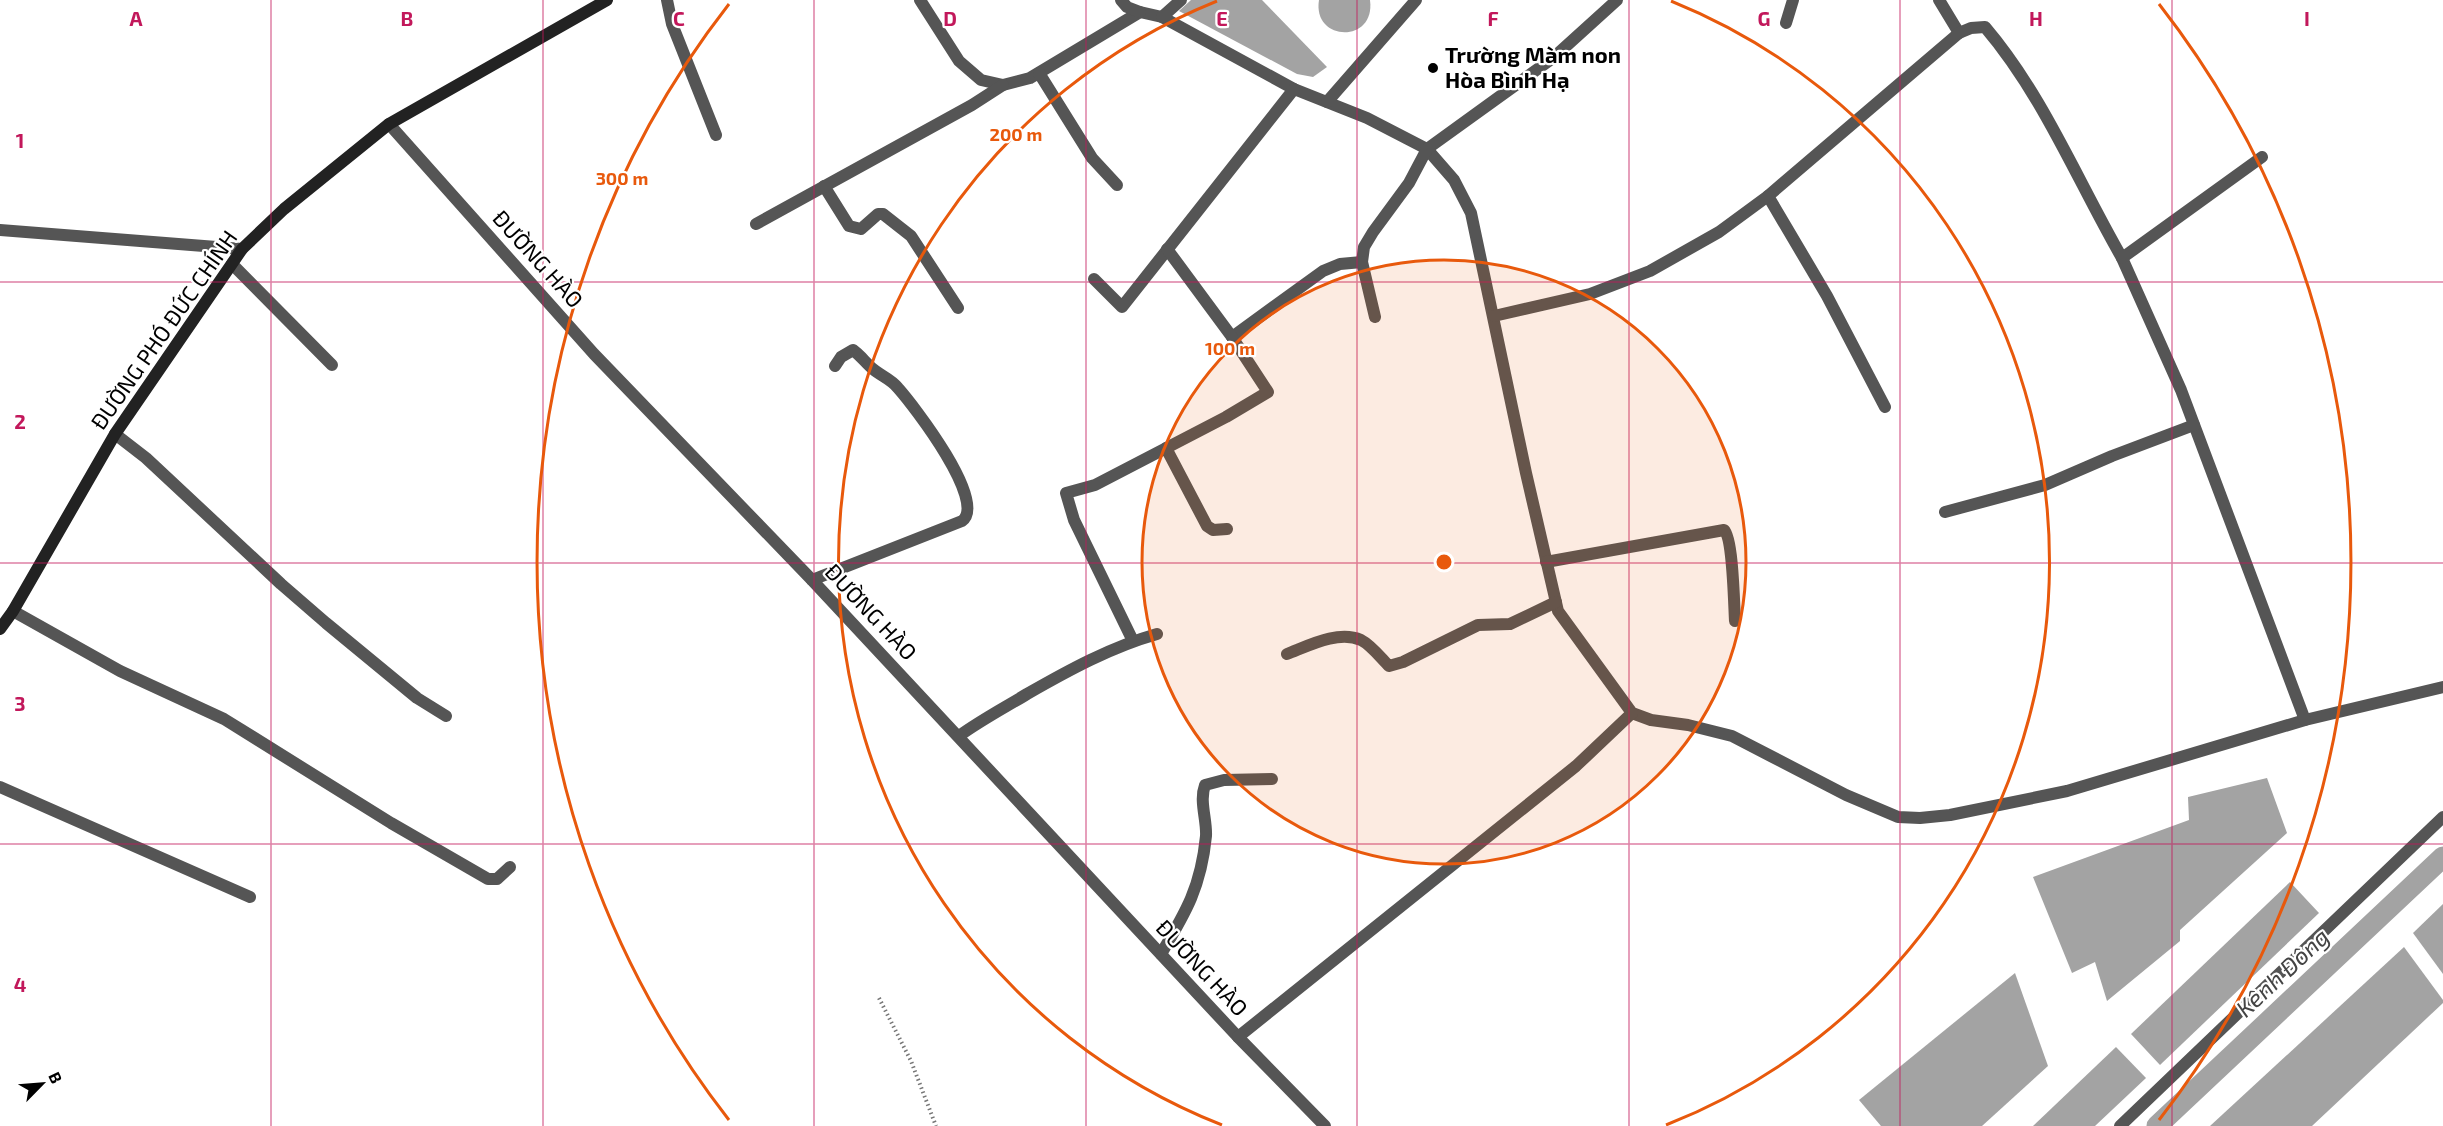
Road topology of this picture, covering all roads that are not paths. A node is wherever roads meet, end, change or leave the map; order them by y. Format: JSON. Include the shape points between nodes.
{"nodes":[{"id":1,"x":607,"y":0,"type":"edge"},
{"id":2,"x":667,"y":0,"type":"edge"},
{"id":3,"x":920,"y":0,"type":"edge"},
{"id":4,"x":1121,"y":0,"type":"edge"},
{"id":5,"x":1181,"y":0,"type":"edge"},
{"id":6,"x":1416,"y":0,"type":"edge"},
{"id":7,"x":1617,"y":0,"type":"edge"},
{"id":8,"x":1794,"y":0,"type":"edge"},
{"id":9,"x":1939,"y":0,"type":"edge"},
{"id":10,"x":586,"y":5,"type":"edge"},
{"id":11,"x":1140,"y":12,"type":"junction"},
{"id":12,"x":1162,"y":17,"type":"junction"},
{"id":13,"x":1786,"y":23,"type":"dead end"},
{"id":14,"x":1959,"y":33,"type":"junction"},
{"id":15,"x":1039,"y":73,"type":"junction"},
{"id":16,"x":1004,"y":85,"type":"junction"},
{"id":17,"x":1294,"y":89,"type":"junction"},
{"id":18,"x":1327,"y":102,"type":"junction"},
{"id":19,"x":389,"y":124,"type":"junction"},
{"id":20,"x":716,"y":135,"type":"dead end"},
{"id":21,"x":1427,"y":149,"type":"junction"},
{"id":22,"x":2262,"y":157,"type":"dead end"},
{"id":23,"x":1117,"y":185,"type":"dead end"},
{"id":24,"x":824,"y":186,"type":"junction"},
{"id":25,"x":1768,"y":196,"type":"junction"},
{"id":26,"x":756,"y":224,"type":"dead end"},
{"id":27,"x":0,"y":230,"type":"edge"},
{"id":28,"x":242,"y":249,"type":"junction"},
{"id":29,"x":1167,"y":249,"type":"junction"},
{"id":30,"x":2122,"y":258,"type":"junction"},
{"id":31,"x":1362,"y":262,"type":"junction"},
{"id":32,"x":232,"y":264,"type":"junction"},
{"id":33,"x":1094,"y":279,"type":"dead end"},
{"id":34,"x":958,"y":308,"type":"dead end"},
{"id":35,"x":1494,"y":316,"type":"junction"},
{"id":36,"x":1375,"y":317,"type":"dead end"},
{"id":37,"x":1232,"y":337,"type":"junction"},
{"id":38,"x":332,"y":365,"type":"dead end"},
{"id":39,"x":835,"y":366,"type":"dead end"},
{"id":40,"x":1885,"y":407,"type":"dead end"},
{"id":41,"x":2194,"y":425,"type":"junction"},
{"id":42,"x":115,"y":434,"type":"junction"},
{"id":43,"x":1166,"y":447,"type":"junction"},
{"id":44,"x":1945,"y":512,"type":"dead end"},
{"id":45,"x":1227,"y":529,"type":"dead end"},
{"id":46,"x":1546,"y":562,"type":"junction"},
{"id":47,"x":812,"y":580,"type":"junction"},
{"id":48,"x":1556,"y":602,"type":"junction"},
{"id":49,"x":13,"y":611,"type":"junction"},
{"id":50,"x":1735,"y":621,"type":"dead end"},
{"id":51,"x":0,"y":629,"type":"edge"},
{"id":52,"x":1157,"y":634,"type":"dead end"},
{"id":53,"x":1133,"y":641,"type":"junction"},
{"id":54,"x":1287,"y":654,"type":"dead end"},
{"id":55,"x":2443,"y":687,"type":"edge"},
{"id":56,"x":1632,"y":713,"type":"junction"},
{"id":57,"x":446,"y":716,"type":"dead end"},
{"id":58,"x":2305,"y":720,"type":"junction"},
{"id":59,"x":959,"y":736,"type":"junction"},
{"id":60,"x":1272,"y":779,"type":"dead end"},
{"id":61,"x":0,"y":787,"type":"edge"},
{"id":62,"x":2443,"y":817,"type":"edge"},
{"id":63,"x":510,"y":867,"type":"dead end"},
{"id":64,"x":250,"y":897,"type":"dead end"},
{"id":65,"x":1161,"y":954,"type":"junction"},
{"id":66,"x":1238,"y":1037,"type":"junction"},
{"id":67,"x":1325,"y":1126,"type":"edge"},
{"id":68,"x":2120,"y":1126,"type":"edge"}],
"edges":[{"from":1,"to":10,"type":"main road","name":"ĐƯỜNG PHÓ ĐỨC CHÍNH"},
{"from":2,"to":20,"type":"street","via":[[672,24]]},
{"from":3,"to":16,"type":"street","via":[[959,61],[981,80]]},
{"from":4,"to":11,"type":"street"},
{"from":5,"to":12,"type":"street"},
{"from":6,"to":18,"type":"street"},
{"from":7,"to":21,"type":"street","via":[[1553,58]]},
{"from":8,"to":13,"type":"street"},
{"from":9,"to":14,"type":"street"},
{"from":10,"to":19,"type":"main road","name":"ĐƯỜNG PHÓ ĐỨC CHÍNH"},
{"from":11,"to":12,"type":"street"},
{"from":11,"to":15,"type":"street"},
{"from":12,"to":17,"type":"street"},
{"from":14,"to":25,"type":"street"},
{"from":14,"to":30,"type":"street","via":[[1985,27],[2006,51]]},
{"from":15,"to":16,"type":"street"},
{"from":15,"to":23,"type":"street","via":[[1092,158]]},
{"from":16,"to":24,"type":"street"},
{"from":17,"to":18,"type":"street"},
{"from":17,"to":29,"type":"street"},
{"from":18,"to":21,"type":"street"},
{"from":19,"to":28,"type":"main road","name":"ĐƯỜNG PHÓ ĐỨC CHÍNH","via":[[284,208]]},
{"from":19,"to":47,"type":"street","name":"ĐƯỜNG HÀO","via":[[594,354]]},
{"from":21,"to":31,"type":"street","via":[[1364,247]]},
{"from":21,"to":35,"type":"street","via":[[1454,180],[1471,213]]},
{"from":22,"to":30,"type":"street"},
{"from":24,"to":26,"type":"street"},
{"from":24,"to":34,"type":"street","via":[[849,226],[861,229],[883,214],[911,236]]},
{"from":25,"to":35,"type":"street","via":[[1719,231],[1650,271],[1590,294]]},
{"from":25,"to":40,"type":"street","via":[[1827,296]]},
{"from":27,"to":28,"type":"street"},
{"from":28,"to":32,"type":"main road","name":"ĐƯỜNG PHÓ ĐỨC CHÍNH"},
{"from":29,"to":33,"type":"street","via":[[1122,307]]},
{"from":29,"to":37,"type":"street"},
{"from":30,"to":41,"type":"street"},
{"from":31,"to":36,"type":"street"},
{"from":31,"to":37,"type":"street","via":[[1323,271]]},
{"from":32,"to":38,"type":"street"},
{"from":32,"to":42,"type":"main road","name":"ĐƯỜNG PHÓ ĐỨC CHÍNH"},
{"from":35,"to":46,"type":"street"},
{"from":37,"to":43,"type":"street","via":[[1268,392]]},
{"from":39,"to":47,"type":"street","via":[[853,350],[898,387],[951,462],[969,512],[962,521]]},
{"from":41,"to":44,"type":"street","via":[[2045,485]]},
{"from":41,"to":58,"type":"street"},
{"from":42,"to":49,"type":"main road","name":"ĐƯỜNG PHÓ ĐỨC CHÍNH"},
{"from":42,"to":57,"type":"street","via":[[169,478],[326,623],[410,693]]},
{"from":43,"to":45,"type":"street","via":[[1207,526],[1213,530]]},
{"from":43,"to":53,"type":"street","via":[[1095,485],[1066,493],[1074,520]]},
{"from":46,"to":48,"type":"street"},
{"from":46,"to":50,"type":"street","via":[[1724,530],[1730,547]]},
{"from":47,"to":59,"type":"street","name":"ĐƯỜNG HÀO"},
{"from":48,"to":54,"type":"street","via":[[1510,624],[1478,625],[1389,666],[1361,640],[1342,637]]},
{"from":48,"to":56,"type":"street","via":[[1558,611]]},
{"from":49,"to":51,"type":"main road","name":"ĐƯỜNG PHÓ ĐỨC CHÍNH"},
{"from":49,"to":63,"type":"street","via":[[120,671],[224,719],[391,824],[489,879],[497,879]]},
{"from":52,"to":53,"type":"street"},
{"from":53,"to":59,"type":"street","via":[[1064,673]]},
{"from":55,"to":58,"type":"street"},
{"from":56,"to":58,"type":"street","via":[[1732,736],[1846,795],[1898,817],[1920,818],[2067,791]]},
{"from":56,"to":66,"type":"street","via":[[1576,766]]},
{"from":59,"to":65,"type":"street","name":"ĐƯỜNG HÀO"},
{"from":60,"to":65,"type":"street","via":[[1224,780],[1205,785],[1206,836],[1199,881],[1188,909]]},
{"from":61,"to":64,"type":"street"},
{"from":62,"to":68,"type":"street"},
{"from":65,"to":66,"type":"street","name":"ĐƯỜNG HÀO"},
{"from":66,"to":67,"type":"street","name":"ĐƯỜNG HÀO"}]}
